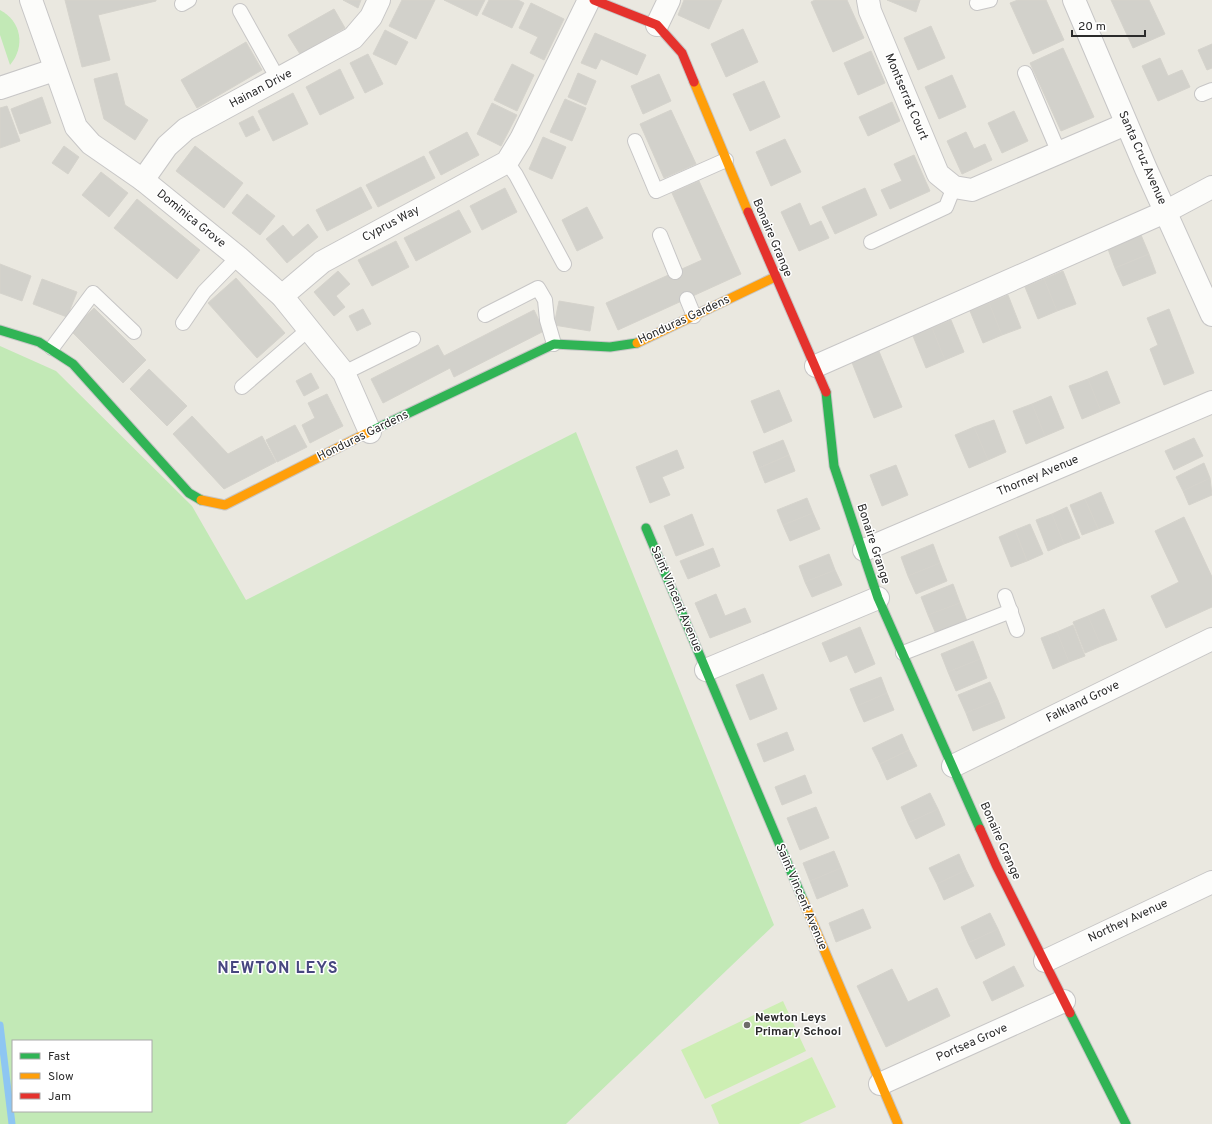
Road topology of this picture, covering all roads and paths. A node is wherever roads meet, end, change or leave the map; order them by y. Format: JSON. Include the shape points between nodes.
{"nodes":[{"id":1,"x":31,"y":0,"type":"edge"},
{"id":2,"x":379,"y":0,"type":"edge"},
{"id":3,"x":589,"y":0,"type":"edge"},
{"id":4,"x":594,"y":0,"type":"edge"},
{"id":5,"x":669,"y":0,"type":"edge"},
{"id":6,"x":868,"y":0,"type":"edge"},
{"id":7,"x":1074,"y":0,"type":"edge"},
{"id":8,"x":240,"y":11,"type":"dead end"},
{"id":9,"x":657,"y":25,"type":"junction"},
{"id":10,"x":54,"y":70,"type":"junction"},
{"id":11,"x":1025,"y":73,"type":"dead end"},
{"id":12,"x":278,"y":79,"type":"junction"},
{"id":13,"x":0,"y":88,"type":"edge"},
{"id":14,"x":1126,"y":124,"type":"junction"},
{"id":15,"x":635,"y":141,"type":"dead end"},
{"id":16,"x":1059,"y":153,"type":"junction"},
{"id":17,"x":726,"y":160,"type":"junction"},
{"id":18,"x":507,"y":162,"type":"junction"},
{"id":19,"x":143,"y":180,"type":"junction"},
{"id":20,"x":954,"y":187,"type":"junction"},
{"id":21,"x":1212,"y":187,"type":"edge"},
{"id":22,"x":1166,"y":212,"type":"junction"},
{"id":23,"x":660,"y":235,"type":"dead end"},
{"id":24,"x":870,"y":242,"type":"dead end"},
{"id":25,"x":238,"y":257,"type":"junction"},
{"id":26,"x":564,"y":264,"type":"dead end"},
{"id":27,"x":675,"y":272,"type":"dead end"},
{"id":28,"x":775,"y":278,"type":"junction"},
{"id":29,"x":282,"y":296,"type":"junction"},
{"id":30,"x":687,"y":299,"type":"dead end"},
{"id":31,"x":485,"y":315,"type":"dead end"},
{"id":32,"x":1212,"y":315,"type":"edge"},
{"id":33,"x":694,"y":316,"type":"junction"},
{"id":34,"x":183,"y":323,"type":"dead end"},
{"id":35,"x":308,"y":329,"type":"junction"},
{"id":36,"x":0,"y":330,"type":"edge"},
{"id":37,"x":134,"y":332,"type":"dead end"},
{"id":38,"x":413,"y":339,"type":"dead end"},
{"id":39,"x":554,"y":344,"type":"junction"},
{"id":40,"x":52,"y":348,"type":"junction"},
{"id":41,"x":816,"y":366,"type":"junction"},
{"id":42,"x":344,"y":373,"type":"junction"},
{"id":43,"x":242,"y":387,"type":"dead end"},
{"id":44,"x":1212,"y":402,"type":"edge"},
{"id":45,"x":370,"y":432,"type":"junction"},
{"id":46,"x":646,"y":528,"type":"dead end"},
{"id":47,"x":864,"y":550,"type":"junction"},
{"id":48,"x":1005,"y":596,"type":"dead end"},
{"id":49,"x":878,"y":598,"type":"junction"},
{"id":50,"x":1011,"y":611,"type":"junction"},
{"id":51,"x":1017,"y":630,"type":"dead end"},
{"id":52,"x":1212,"y":639,"type":"edge"},
{"id":53,"x":903,"y":653,"type":"junction"},
{"id":54,"x":706,"y":670,"type":"junction"},
{"id":55,"x":954,"y":766,"type":"junction"},
{"id":56,"x":1212,"y":882,"type":"edge"},
{"id":57,"x":1045,"y":961,"type":"junction"},
{"id":58,"x":1064,"y":1001,"type":"junction"},
{"id":59,"x":880,"y":1084,"type":"junction"},
{"id":60,"x":898,"y":1124,"type":"edge"},
{"id":61,"x":1126,"y":1124,"type":"edge"}],
"edges":[{"from":1,"to":10,"type":"street","name":"Dominica Grove"},
{"from":2,"to":12,"type":"street","name":"Hainan Drive","via":[[371,17],[353,38]]},
{"from":3,"to":18,"type":"street","via":[[521,139]]},
{"from":4,"to":9,"type":"street","name":"Bonaire Grange"},
{"from":5,"to":9,"type":"street"},
{"from":6,"to":20,"type":"street","name":"Montserrat Court","via":[[870,11],[938,174]]},
{"from":7,"to":14,"type":"street","name":"Santa Cruz Avenue"},
{"from":8,"to":12,"type":"lane"},
{"from":9,"to":17,"type":"street","name":"Bonaire Grange","via":[[682,53]]},
{"from":10,"to":13,"type":"street"},
{"from":10,"to":19,"type":"street","name":"Dominica Grove","via":[[76,127],[91,144]]},
{"from":11,"to":16,"type":"lane"},
{"from":12,"to":19,"type":"street","name":"Hainan Drive","via":[[186,129],[167,146]]},
{"from":14,"to":16,"type":"street"},
{"from":14,"to":22,"type":"street","name":"Santa Cruz Avenue"},
{"from":15,"to":17,"type":"lane","via":[[656,191]]},
{"from":16,"to":20,"type":"street","via":[[972,190]]},
{"from":17,"to":28,"type":"street","name":"Bonaire Grange"},
{"from":18,"to":26,"type":"lane","via":[[516,174]]},
{"from":18,"to":29,"type":"street","name":"Cyprus Way","via":[[322,262]]},
{"from":19,"to":25,"type":"street","name":"Dominica Grove"},
{"from":20,"to":24,"type":"lane","via":[[946,206]]},
{"from":21,"to":22,"type":"street"},
{"from":22,"to":32,"type":"street","name":"Santa Cruz Avenue"},
{"from":22,"to":41,"type":"street"},
{"from":23,"to":27,"type":"lane"},
{"from":25,"to":29,"type":"street","name":"Dominica Grove"},
{"from":25,"to":34,"type":"lane","via":[[204,292]]},
{"from":28,"to":33,"type":"street","name":"Honduras Gardens"},
{"from":28,"to":41,"type":"street","name":"Bonaire Grange"},
{"from":29,"to":35,"type":"street","name":"Dominica Grove"},
{"from":30,"to":33,"type":"lane"},
{"from":31,"to":39,"type":"lane","via":[[538,288],[545,300],[547,320]]},
{"from":33,"to":39,"type":"street","name":"Honduras Gardens","via":[[634,344],[610,347]]},
{"from":35,"to":42,"type":"street","name":"Dominica Grove"},
{"from":35,"to":43,"type":"lane"},
{"from":36,"to":40,"type":"street","name":"Honduras Gardens","via":[[22,335]]},
{"from":37,"to":40,"type":"lane","via":[[93,293]]},
{"from":38,"to":42,"type":"lane"},
{"from":39,"to":45,"type":"street","name":"Honduras Gardens"},
{"from":40,"to":45,"type":"street","name":"Honduras Gardens","via":[[73,364],[189,493],[212,504],[225,504]]},
{"from":41,"to":47,"type":"street","name":"Bonaire Grange","via":[[827,395],[834,466]]},
{"from":42,"to":45,"type":"street","name":"Dominica Grove"},
{"from":44,"to":47,"type":"street","name":"Thorney Avenue"},
{"from":46,"to":54,"type":"street","name":"Saint Vincent Avenue"},
{"from":47,"to":49,"type":"street","name":"Bonaire Grange"},
{"from":48,"to":50,"type":"lane"},
{"from":49,"to":53,"type":"street","name":"Bonaire Grange"},
{"from":49,"to":54,"type":"street"},
{"from":50,"to":51,"type":"lane"},
{"from":50,"to":53,"type":"lane"},
{"from":52,"to":55,"type":"street","name":"Falkland Grove"},
{"from":53,"to":55,"type":"street","name":"Bonaire Grange"},
{"from":54,"to":59,"type":"street","name":"Saint Vincent Avenue"},
{"from":55,"to":57,"type":"street","name":"Bonaire Grange","via":[[996,865]]},
{"from":56,"to":57,"type":"street","name":"Northey Avenue"},
{"from":57,"to":58,"type":"street","name":"Bonaire Grange"},
{"from":58,"to":59,"type":"street","name":"Portsea Grove"},
{"from":58,"to":61,"type":"street","name":"Bonaire Grange"},
{"from":59,"to":60,"type":"street","name":"Saint Vincent Avenue"}]}
